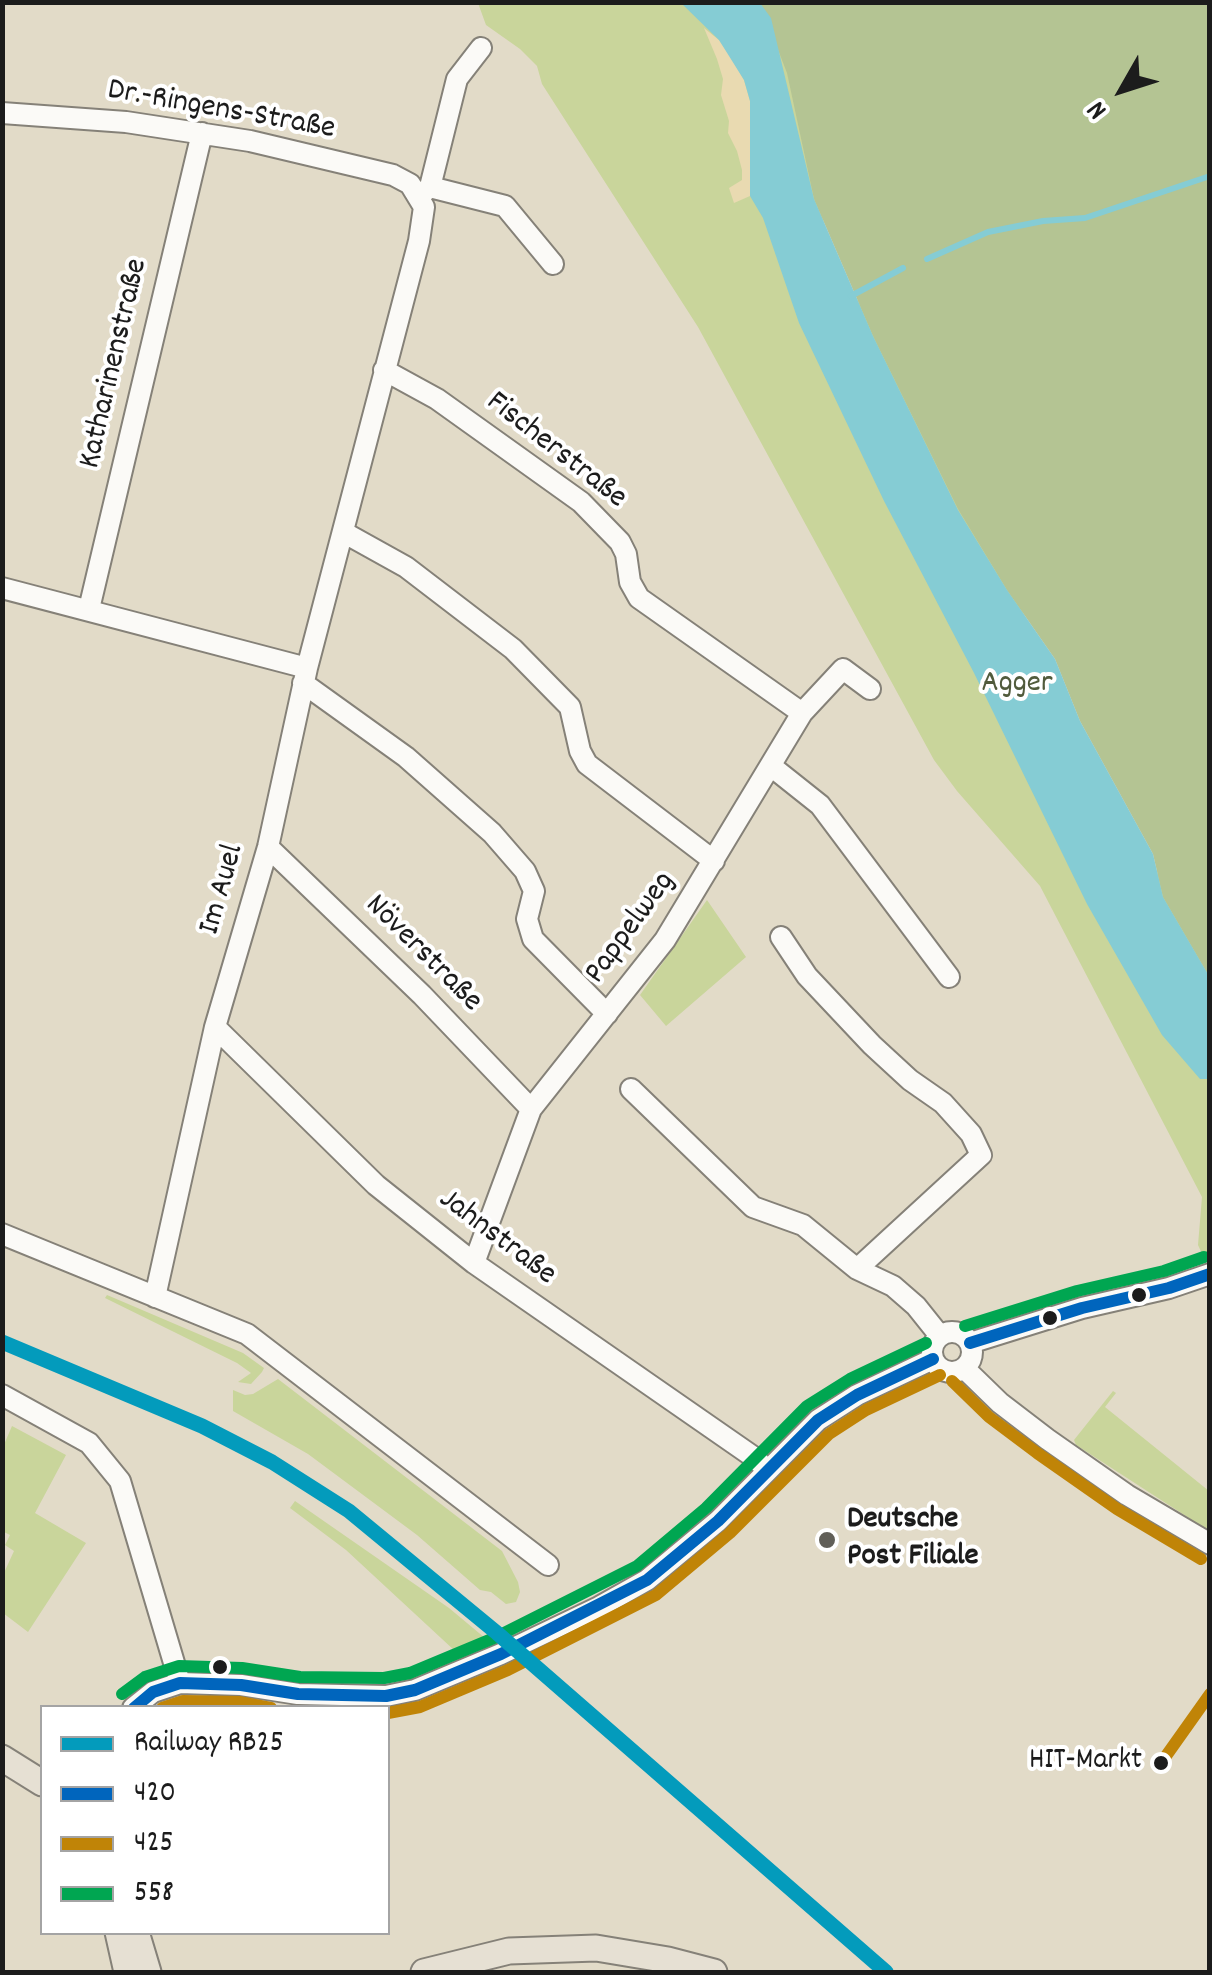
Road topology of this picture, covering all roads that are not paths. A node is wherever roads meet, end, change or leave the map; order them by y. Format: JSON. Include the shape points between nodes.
{"nodes":[{"id":1,"x":481,"y":48,"type":"dead end"},
{"id":2,"x":2,"y":113,"type":"edge"},
{"id":3,"x":202,"y":133,"type":"junction"},
{"id":4,"x":424,"y":192,"type":"junction"},
{"id":5,"x":553,"y":264,"type":"dead end"},
{"id":6,"x":384,"y":370,"type":"junction"},
{"id":7,"x":343,"y":532,"type":"junction"},
{"id":8,"x":2,"y":588,"type":"edge"},
{"id":9,"x":88,"y":609,"type":"junction"},
{"id":10,"x":305,"y":675,"type":"junction"},
{"id":11,"x":870,"y":689,"type":"dead end"},
{"id":12,"x":802,"y":712,"type":"junction"},
{"id":13,"x":771,"y":766,"type":"junction"},
{"id":14,"x":268,"y":847,"type":"junction"},
{"id":15,"x":714,"y":861,"type":"junction"},
{"id":16,"x":781,"y":937,"type":"dead end"},
{"id":17,"x":949,"y":977,"type":"dead end"},
{"id":18,"x":607,"y":1014,"type":"junction"},
{"id":19,"x":216,"y":1027,"type":"junction"},
{"id":20,"x":630,"y":1089,"type":"dead end"},
{"id":21,"x":531,"y":1109,"type":"junction"},
{"id":22,"x":2,"y":1234,"type":"edge"},
{"id":23,"x":474,"y":1263,"type":"junction"},
{"id":24,"x":856,"y":1269,"type":"junction"},
{"id":25,"x":1210,"y":1274,"type":"edge"},
{"id":26,"x":155,"y":1296,"type":"junction"},
{"id":27,"x":940,"y":1336,"type":"junction"},
{"id":28,"x":970,"y":1343,"type":"junction"},
{"id":29,"x":933,"y":1359,"type":"junction"},
{"id":30,"x":964,"y":1368,"type":"junction"},
{"id":31,"x":2,"y":1394,"type":"edge"},
{"id":32,"x":766,"y":1469,"type":"junction"},
{"id":33,"x":1210,"y":1544,"type":"edge"},
{"id":34,"x":548,"y":1565,"type":"dead end"},
{"id":35,"x":180,"y":1683,"type":"junction"},
{"id":36,"x":137,"y":1705,"type":"edge"},
{"id":37,"x":2,"y":1758,"type":"edge"},
{"id":38,"x":40,"y":1782,"type":"edge"},
{"id":39,"x":119,"y":1935,"type":"edge"},
{"id":40,"x":137,"y":1935,"type":"edge"},
{"id":41,"x":127,"y":1972,"type":"edge"},
{"id":42,"x":148,"y":1972,"type":"edge"},
{"id":43,"x":424,"y":1972,"type":"edge"},
{"id":44,"x":714,"y":1972,"type":"edge"}],
"edges":[{"from":1,"to":4,"type":"street","name":"Im Auel","via":[[457,79]]},
{"from":2,"to":3,"type":"street","name":"Dr.-Ringens-Straße"},
{"from":3,"to":4,"type":"street","name":"Dr.-Ringens-Straße","via":[[393,175]]},
{"from":3,"to":9,"type":"street","name":"Katharinenstraße"},
{"from":4,"to":5,"type":"street","name":"Dr.-Ringens-Straße","via":[[505,206]]},
{"from":4,"to":6,"type":"street","name":"Im Auel","via":[[424,218]]},
{"from":6,"to":7,"type":"street","name":"Im Auel"},
{"from":6,"to":12,"type":"street","name":"Fischerstraße","via":[[438,399],[581,502],[620,542],[640,598]]},
{"from":7,"to":10,"type":"street","name":"Im Auel"},
{"from":7,"to":15,"type":"street","via":[[406,567],[512,649],[570,707],[587,764]]},
{"from":8,"to":9,"type":"street"},
{"from":9,"to":10,"type":"street"},
{"from":10,"to":14,"type":"street","name":"Im Auel"},
{"from":10,"to":18,"type":"street","via":[[492,833],[534,891],[527,919],[533,938]]},
{"from":11,"to":12,"type":"street","name":"Pappelweg","via":[[843,669]]},
{"from":12,"to":13,"type":"street","name":"Pappelweg"},
{"from":13,"to":15,"type":"street","name":"Pappelweg"},
{"from":13,"to":17,"type":"street","via":[[820,806]]},
{"from":14,"to":19,"type":"street","name":"Im Auel"},
{"from":14,"to":21,"type":"street","name":"Növerstraße"},
{"from":15,"to":18,"type":"street","name":"Pappelweg","via":[[665,940]]},
{"from":16,"to":24,"type":"street","via":[[806,976],[872,1045],[943,1103],[981,1156]]},
{"from":18,"to":21,"type":"street","name":"Pappelweg"},
{"from":19,"to":23,"type":"street","name":"Jahnstraße","via":[[376,1186]]},
{"from":19,"to":26,"type":"street","name":"Im Auel"},
{"from":20,"to":24,"type":"street","via":[[753,1206],[803,1225]]},
{"from":21,"to":23,"type":"street","name":"Pappelweg"},
{"from":22,"to":26,"type":"street"},
{"from":23,"to":32,"type":"street","name":"Jahnstraße"},
{"from":24,"to":27,"type":"street","via":[[893,1286]]},
{"from":25,"to":28,"type":"street"},
{"from":26,"to":34,"type":"street","via":[[247,1334]]},
{"from":27,"to":28,"type":"street","via":[[953,1332]]},
{"from":27,"to":29,"type":"street"},
{"from":28,"to":30,"type":"street"},
{"from":29,"to":30,"type":"street","via":[[946,1372]]},
{"from":29,"to":32,"type":"street","via":[[818,1420]]},
{"from":30,"to":33,"type":"street","via":[[1063,1450]]},
{"from":31,"to":35,"type":"street","via":[[89,1443],[120,1481]]},
{"from":32,"to":35,"type":"street","via":[[647,1580],[544,1635],[414,1690],[349,1698]]},
{"from":35,"to":36,"type":"street"},
{"from":37,"to":38,"type":"main road"},
{"from":39,"to":41,"type":"main road"},
{"from":40,"to":42,"type":"main road"},
{"from":43,"to":44,"type":"main road","via":[[509,1950],[596,1948]]}]}
